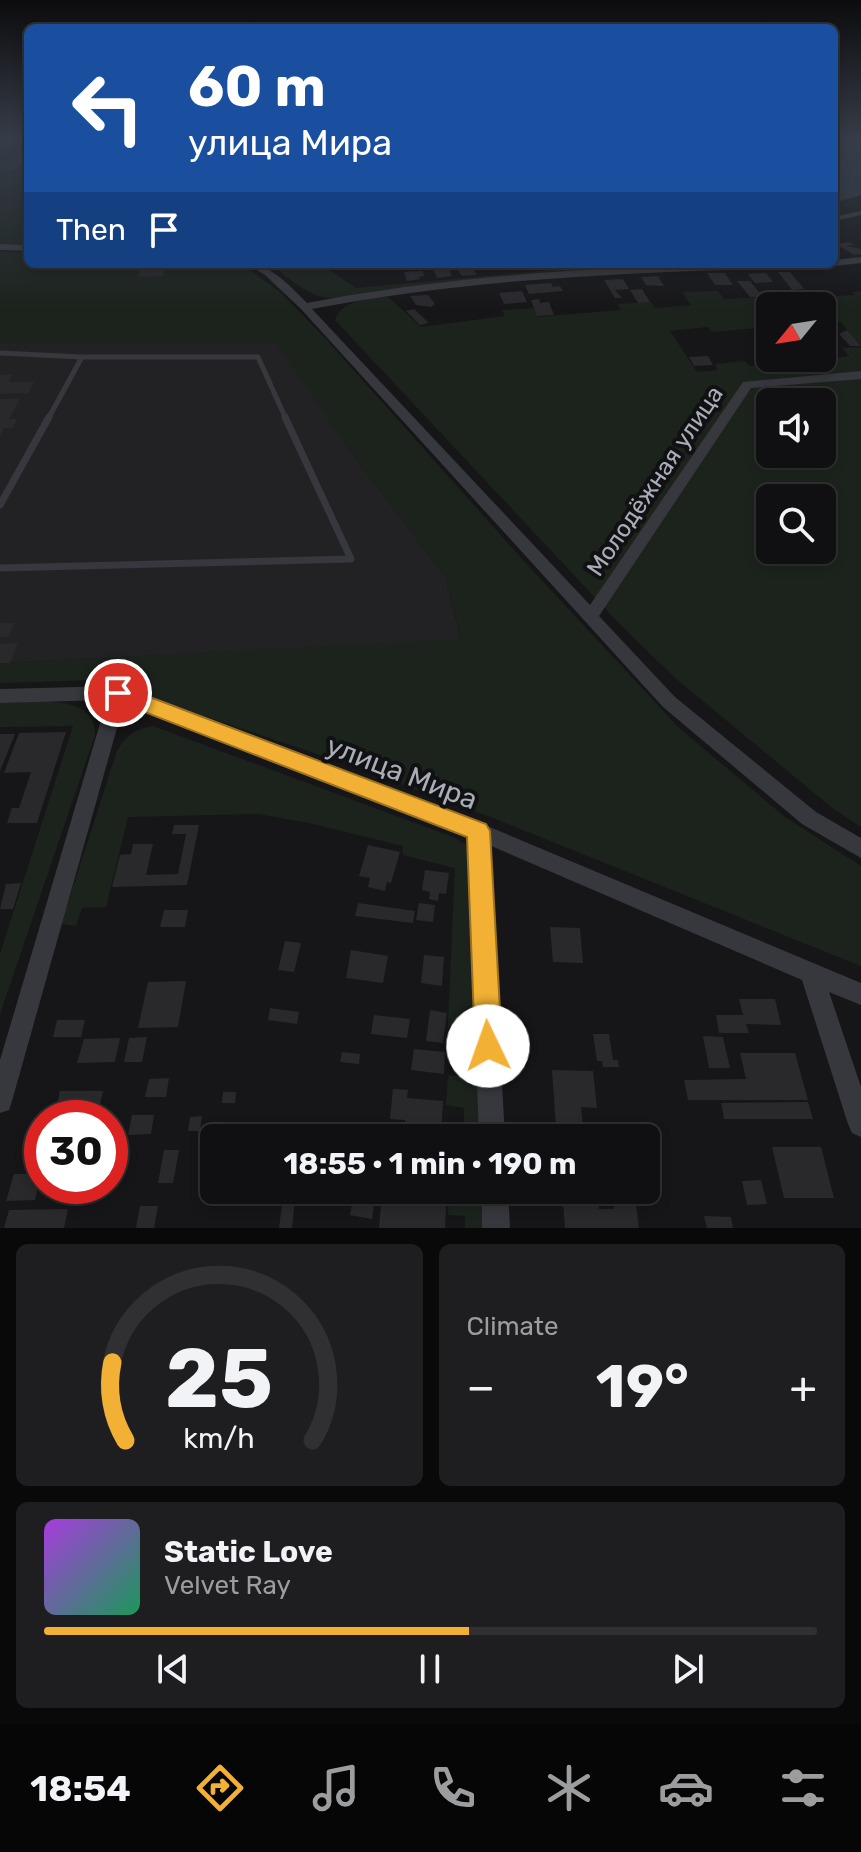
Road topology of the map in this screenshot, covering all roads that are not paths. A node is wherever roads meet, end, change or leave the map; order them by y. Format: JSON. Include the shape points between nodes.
{"nodes":[{"id":1,"x":861,"y":213,"type":"edge"},
{"id":2,"x":838,"y":218,"type":"edge"},
{"id":3,"x":0,"y":247,"type":"edge"},
{"id":4,"x":24,"y":248,"type":"edge"},
{"id":5,"x":861,"y":260,"type":"edge"},
{"id":6,"x":838,"y":263,"type":"edge"},
{"id":7,"x":259,"y":268,"type":"edge"},
{"id":8,"x":677,"y":268,"type":"edge"},
{"id":9,"x":305,"y":307,"type":"junction"},
{"id":10,"x":0,"y":353,"type":"edge"},
{"id":11,"x":82,"y":357,"type":"junction"},
{"id":12,"x":861,"y":375,"type":"edge"},
{"id":13,"x":0,"y":505,"type":"edge"},
{"id":14,"x":0,"y":568,"type":"edge"},
{"id":15,"x":590,"y":617,"type":"junction"},
{"id":16,"x":118,"y":693,"type":"junction"},
{"id":17,"x":0,"y":696,"type":"edge"},
{"id":18,"x":478,"y":831,"type":"junction"},
{"id":19,"x":861,"y":849,"type":"edge"},
{"id":20,"x":811,"y":972,"type":"junction"},
{"id":21,"x":861,"y":994,"type":"edge"},
{"id":22,"x":0,"y":1101,"type":"edge"},
{"id":23,"x":491,"y":1124,"type":"edge"},
{"id":24,"x":861,"y":1124,"type":"edge"},
{"id":25,"x":495,"y":1204,"type":"edge"},
{"id":26,"x":496,"y":1228,"type":"edge"}],
"edges":[{"from":1,"to":2,"type":"lane"},
{"from":3,"to":4,"type":"street"},
{"from":5,"to":6,"type":"street"},
{"from":7,"to":9,"type":"street"},
{"from":8,"to":9,"type":"street","via":[[388,291]]},
{"from":9,"to":15,"type":"street"},
{"from":10,"to":11,"type":"lane"},
{"from":11,"to":13,"type":"lane"},
{"from":11,"to":14,"type":"lane","via":[[258,357],[351,559]]},
{"from":12,"to":15,"type":"street","name":"Молодёжная улица","via":[[747,385]]},
{"from":15,"to":19,"type":"street","via":[[669,702],[809,818]]},
{"from":16,"to":17,"type":"street","name":"улица Мира"},
{"from":16,"to":18,"type":"street","name":"улица Мира"},
{"from":16,"to":22,"type":"street"},
{"from":18,"to":20,"type":"street","name":"улица Мира"},
{"from":18,"to":23,"type":"street"},
{"from":20,"to":21,"type":"street","name":"улица Мира"},
{"from":20,"to":24,"type":"street"},
{"from":25,"to":26,"type":"street"}]}
